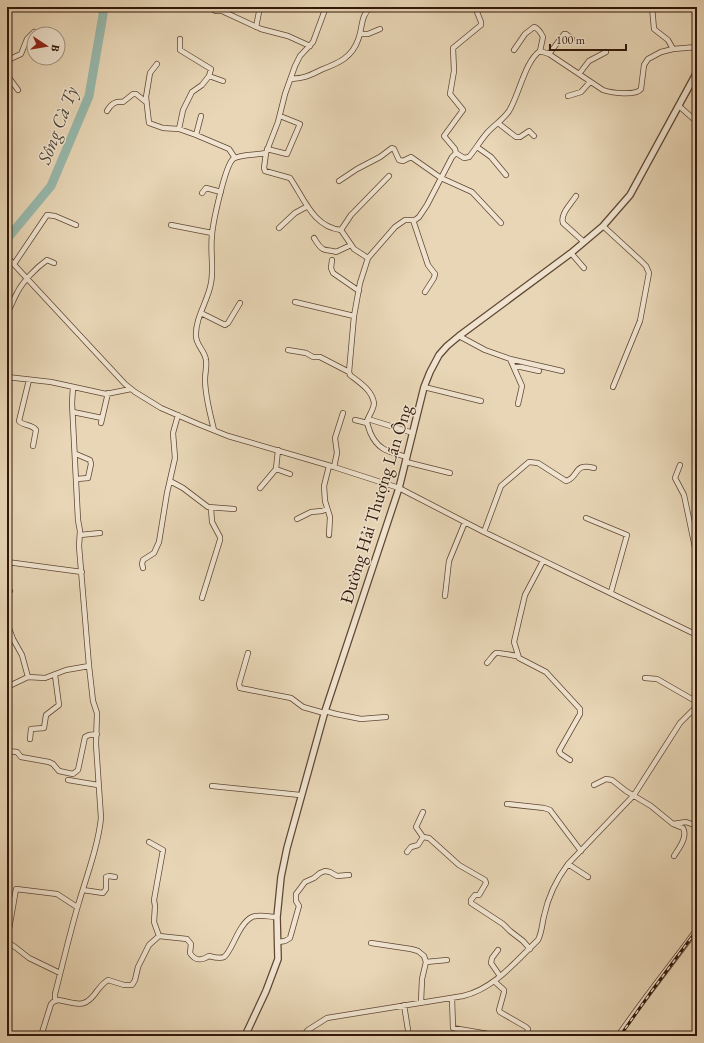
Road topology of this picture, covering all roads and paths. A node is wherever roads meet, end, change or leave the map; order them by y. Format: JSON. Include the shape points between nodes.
{"nodes":[{"id":1,"x":208,"y":7,"type":"edge"},
{"id":2,"x":260,"y":7,"type":"edge"},
{"id":3,"x":326,"y":7,"type":"edge"},
{"id":4,"x":372,"y":7,"type":"edge"},
{"id":5,"x":475,"y":7,"type":"edge"},
{"id":6,"x":652,"y":7,"type":"edge"},
{"id":7,"x":256,"y":27,"type":"junction"},
{"id":8,"x":380,"y":29,"type":"dead end"},
{"id":9,"x":360,"y":34,"type":"junction"},
{"id":10,"x":180,"y":39,"type":"dead end"},
{"id":11,"x":572,"y":39,"type":"dead end"},
{"id":12,"x":26,"y":41,"type":"edge"},
{"id":13,"x":310,"y":46,"type":"junction"},
{"id":14,"x":697,"y":47,"type":"edge"},
{"id":15,"x":673,"y":48,"type":"junction"},
{"id":16,"x":514,"y":50,"type":"dead end"},
{"id":17,"x":540,"y":51,"type":"junction"},
{"id":18,"x":606,"y":52,"type":"dead end"},
{"id":19,"x":549,"y":54,"type":"junction"},
{"id":20,"x":7,"y":58,"type":"edge"},
{"id":21,"x":157,"y":64,"type":"dead end"},
{"id":22,"x":697,"y":72,"type":"edge"},
{"id":23,"x":579,"y":74,"type":"junction"},
{"id":24,"x":7,"y":75,"type":"edge"},
{"id":25,"x":209,"y":76,"type":"junction"},
{"id":26,"x":291,"y":79,"type":"junction"},
{"id":27,"x":223,"y":80,"type":"dead end"},
{"id":28,"x":590,"y":82,"type":"junction"},
{"id":29,"x":18,"y":90,"type":"dead end"},
{"id":30,"x":568,"y":96,"type":"dead end"},
{"id":31,"x":146,"y":102,"type":"junction"},
{"id":32,"x":679,"y":106,"type":"junction"},
{"id":33,"x":107,"y":112,"type":"dead end"},
{"id":34,"x":201,"y":116,"type":"dead end"},
{"id":35,"x":280,"y":116,"type":"junction"},
{"id":36,"x":697,"y":122,"type":"edge"},
{"id":37,"x":498,"y":123,"type":"junction"},
{"id":38,"x":179,"y":129,"type":"junction"},
{"id":39,"x":196,"y":135,"type":"junction"},
{"id":40,"x":534,"y":136,"type":"dead end"},
{"id":41,"x":477,"y":147,"type":"junction"},
{"id":42,"x":266,"y":151,"type":"junction"},
{"id":43,"x":456,"y":154,"type":"junction"},
{"id":44,"x":235,"y":158,"type":"junction"},
{"id":45,"x":506,"y":175,"type":"dead end"},
{"id":46,"x":389,"y":176,"type":"dead end"},
{"id":47,"x":441,"y":178,"type":"junction"},
{"id":48,"x":339,"y":182,"type":"dead end"},
{"id":49,"x":221,"y":192,"type":"junction"},
{"id":50,"x":202,"y":193,"type":"dead end"},
{"id":51,"x":576,"y":196,"type":"dead end"},
{"id":52,"x":306,"y":207,"type":"junction"},
{"id":53,"x":413,"y":220,"type":"junction"},
{"id":54,"x":501,"y":223,"type":"dead end"},
{"id":55,"x":76,"y":225,"type":"dead end"},
{"id":56,"x":171,"y":226,"type":"dead end"},
{"id":57,"x":603,"y":226,"type":"junction"},
{"id":58,"x":279,"y":228,"type":"dead end"},
{"id":59,"x":341,"y":230,"type":"junction"},
{"id":60,"x":212,"y":234,"type":"junction"},
{"id":61,"x":314,"y":238,"type":"dead end"},
{"id":62,"x":584,"y":242,"type":"junction"},
{"id":63,"x":351,"y":245,"type":"junction"},
{"id":64,"x":571,"y":253,"type":"junction"},
{"id":65,"x":7,"y":256,"type":"edge"},
{"id":66,"x":368,"y":258,"type":"junction"},
{"id":67,"x":332,"y":260,"type":"dead end"},
{"id":68,"x":13,"y":263,"type":"junction"},
{"id":69,"x":54,"y":263,"type":"dead end"},
{"id":70,"x":584,"y":268,"type":"dead end"},
{"id":71,"x":28,"y":278,"type":"junction"},
{"id":72,"x":359,"y":291,"type":"junction"},
{"id":73,"x":425,"y":292,"type":"dead end"},
{"id":74,"x":295,"y":302,"type":"dead end"},
{"id":75,"x":240,"y":303,"type":"dead end"},
{"id":76,"x":7,"y":313,"type":"edge"},
{"id":77,"x":201,"y":313,"type":"junction"},
{"id":78,"x":354,"y":316,"type":"junction"},
{"id":79,"x":459,"y":336,"type":"junction"},
{"id":80,"x":288,"y":350,"type":"dead end"},
{"id":81,"x":510,"y":358,"type":"junction"},
{"id":82,"x":514,"y":367,"type":"junction"},
{"id":83,"x":539,"y":371,"type":"dead end"},
{"id":84,"x":562,"y":371,"type":"dead end"},
{"id":85,"x":349,"y":372,"type":"junction"},
{"id":86,"x":7,"y":377,"type":"edge"},
{"id":87,"x":29,"y":380,"type":"junction"},
{"id":88,"x":73,"y":386,"type":"junction"},
{"id":89,"x":424,"y":387,"type":"junction"},
{"id":90,"x":613,"y":387,"type":"dead end"},
{"id":91,"x":131,"y":389,"type":"junction"},
{"id":92,"x":108,"y":394,"type":"junction"},
{"id":93,"x":481,"y":402,"type":"dead end"},
{"id":94,"x":518,"y":404,"type":"dead end"},
{"id":95,"x":73,"y":412,"type":"junction"},
{"id":96,"x":343,"y":413,"type":"dead end"},
{"id":97,"x":178,"y":415,"type":"junction"},
{"id":98,"x":102,"y":418,"type":"junction"},
{"id":99,"x":355,"y":420,"type":"dead end"},
{"id":100,"x":367,"y":421,"type":"junction"},
{"id":101,"x":101,"y":423,"type":"dead end"},
{"id":102,"x":214,"y":430,"type":"junction"},
{"id":103,"x":413,"y":433,"type":"junction"},
{"id":104,"x":33,"y":446,"type":"dead end"},
{"id":105,"x":278,"y":450,"type":"junction"},
{"id":106,"x":76,"y":454,"type":"junction"},
{"id":107,"x":407,"y":460,"type":"junction"},
{"id":108,"x":680,"y":465,"type":"dead end"},
{"id":109,"x":332,"y":466,"type":"junction"},
{"id":110,"x":594,"y":468,"type":"dead end"},
{"id":111,"x":276,"y":470,"type":"junction"},
{"id":112,"x":450,"y":473,"type":"dead end"},
{"id":113,"x":290,"y":474,"type":"dead end"},
{"id":114,"x":77,"y":479,"type":"junction"},
{"id":115,"x":170,"y":481,"type":"junction"},
{"id":116,"x":260,"y":488,"type":"dead end"},
{"id":117,"x":399,"y":488,"type":"junction"},
{"id":118,"x":211,"y":508,"type":"junction"},
{"id":119,"x":234,"y":509,"type":"dead end"},
{"id":120,"x":327,"y":509,"type":"junction"},
{"id":121,"x":586,"y":518,"type":"dead end"},
{"id":122,"x":297,"y":519,"type":"dead end"},
{"id":123,"x":464,"y":522,"type":"junction"},
{"id":124,"x":484,"y":532,"type":"junction"},
{"id":125,"x":100,"y":533,"type":"dead end"},
{"id":126,"x":80,"y":535,"type":"junction"},
{"id":127,"x":329,"y":535,"type":"dead end"},
{"id":128,"x":697,"y":557,"type":"edge"},
{"id":129,"x":543,"y":560,"type":"junction"},
{"id":130,"x":8,"y":562,"type":"edge"},
{"id":131,"x":143,"y":568,"type":"dead end"},
{"id":132,"x":7,"y":571,"type":"edge"},
{"id":133,"x":82,"y":572,"type":"junction"},
{"id":134,"x":610,"y":592,"type":"junction"},
{"id":135,"x":445,"y":596,"type":"dead end"},
{"id":136,"x":202,"y":598,"type":"dead end"},
{"id":137,"x":7,"y":623,"type":"edge"},
{"id":138,"x":697,"y":635,"type":"edge"},
{"id":139,"x":248,"y":653,"type":"dead end"},
{"id":140,"x":518,"y":656,"type":"junction"},
{"id":141,"x":487,"y":663,"type":"dead end"},
{"id":142,"x":88,"y":666,"type":"junction"},
{"id":143,"x":55,"y":675,"type":"junction"},
{"id":144,"x":28,"y":677,"type":"junction"},
{"id":145,"x":645,"y":678,"type":"dead end"},
{"id":146,"x":7,"y":687,"type":"edge"},
{"id":147,"x":697,"y":702,"type":"edge"},
{"id":148,"x":697,"y":706,"type":"edge"},
{"id":149,"x":325,"y":712,"type":"junction"},
{"id":150,"x":386,"y":717,"type":"dead end"},
{"id":151,"x":97,"y":734,"type":"junction"},
{"id":152,"x":30,"y":739,"type":"dead end"},
{"id":153,"x":7,"y":751,"type":"edge"},
{"id":154,"x":570,"y":760,"type":"dead end"},
{"id":155,"x":68,"y":780,"type":"dead end"},
{"id":156,"x":98,"y":785,"type":"junction"},
{"id":157,"x":594,"y":785,"type":"dead end"},
{"id":158,"x":212,"y":786,"type":"dead end"},
{"id":159,"x":300,"y":795,"type":"junction"},
{"id":160,"x":634,"y":795,"type":"junction"},
{"id":161,"x":507,"y":804,"type":"dead end"},
{"id":162,"x":423,"y":812,"type":"dead end"},
{"id":163,"x":673,"y":824,"type":"junction"},
{"id":164,"x":697,"y":826,"type":"edge"},
{"id":165,"x":423,"y":837,"type":"junction"},
{"id":166,"x":149,"y":842,"type":"dead end"},
{"id":167,"x":581,"y":851,"type":"junction"},
{"id":168,"x":407,"y":852,"type":"dead end"},
{"id":169,"x":674,"y":856,"type":"dead end"},
{"id":170,"x":568,"y":864,"type":"junction"},
{"id":171,"x":349,"y":875,"type":"dead end"},
{"id":172,"x":588,"y":876,"type":"dead end"},
{"id":173,"x":115,"y":877,"type":"dead end"},
{"id":174,"x":83,"y":890,"type":"junction"},
{"id":175,"x":78,"y":907,"type":"junction"},
{"id":176,"x":277,"y":917,"type":"junction"},
{"id":177,"x":697,"y":929,"type":"edge"},
{"id":178,"x":7,"y":935,"type":"edge"},
{"id":179,"x":159,"y":936,"type":"junction"},
{"id":180,"x":7,"y":942,"type":"edge"},
{"id":181,"x":278,"y":942,"type":"junction"},
{"id":182,"x":371,"y":943,"type":"dead end"},
{"id":183,"x":530,"y":948,"type":"junction"},
{"id":184,"x":498,"y":950,"type":"dead end"},
{"id":185,"x":447,"y":960,"type":"dead end"},
{"id":186,"x":426,"y":962,"type":"junction"},
{"id":187,"x":60,"y":972,"type":"junction"},
{"id":188,"x":500,"y":976,"type":"junction"},
{"id":189,"x":494,"y":981,"type":"junction"},
{"id":190,"x":452,"y":998,"type":"junction"},
{"id":191,"x":55,"y":1000,"type":"junction"},
{"id":192,"x":421,"y":1002,"type":"junction"},
{"id":193,"x":404,"y":1005,"type":"junction"},
{"id":194,"x":527,"y":1034,"type":"dead end"},
{"id":195,"x":494,"y":1035,"type":"edge"},
{"id":196,"x":41,"y":1036,"type":"edge"},
{"id":197,"x":245,"y":1036,"type":"edge"},
{"id":198,"x":302,"y":1036,"type":"edge"},
{"id":199,"x":409,"y":1036,"type":"edge"},
{"id":200,"x":618,"y":1036,"type":"edge"}],
"edges":[{"from":1,"to":7,"type":"street"},
{"from":2,"to":7,"type":"street"},
{"from":3,"to":13,"type":"street"},
{"from":4,"to":9,"type":"street","via":[[365,12]]},
{"from":5,"to":43,"type":"street","via":[[481,24],[455,45],[452,52],[454,71],[450,94],[463,110],[444,136]]},
{"from":6,"to":15,"type":"street","via":[[654,29],[668,40]]},
{"from":7,"to":13,"type":"street","via":[[288,36]]},
{"from":8,"to":9,"type":"street"},
{"from":9,"to":26,"type":"street","via":[[354,49],[344,60],[306,78]]},
{"from":10,"to":25,"type":"street","via":[[180,50],[211,69]]},
{"from":11,"to":19,"type":"street","via":[[564,34]]},
{"from":12,"to":20,"type":"street","via":[[21,54]]},
{"from":13,"to":26,"type":"street","via":[[299,58]]},
{"from":14,"to":15,"type":"street"},
{"from":15,"to":28,"type":"street","via":[[646,61],[642,86],[638,92],[610,92]]},
{"from":16,"to":17,"type":"street","via":[[525,34],[534,27],[543,37]]},
{"from":17,"to":19,"type":"street"},
{"from":17,"to":37,"type":"street","via":[[511,106]]},
{"from":18,"to":23,"type":"street","via":[[589,61]]},
{"from":19,"to":23,"type":"street"},
{"from":21,"to":31,"type":"street","via":[[150,73]]},
{"from":22,"to":32,"type":"street","name":"Đường Hải Thượng Lãn Ông"},
{"from":23,"to":28,"type":"street"},
{"from":24,"to":29,"type":"street"},
{"from":25,"to":27,"type":"street"},
{"from":25,"to":38,"type":"street","via":[[192,92],[183,110]]},
{"from":26,"to":35,"type":"street"},
{"from":28,"to":30,"type":"street","via":[[581,92]]},
{"from":31,"to":33,"type":"street","via":[[133,94],[123,102],[114,103]]},
{"from":31,"to":38,"type":"street","via":[[150,124]]},
{"from":32,"to":36,"type":"street"},
{"from":32,"to":57,"type":"street","name":"Đường Hải Thượng Lãn Ông","via":[[630,195]]},
{"from":34,"to":39,"type":"street"},
{"from":35,"to":42,"type":"street"},
{"from":35,"to":42,"type":"street","via":[[300,124],[298,129],[287,154]]},
{"from":37,"to":40,"type":"street","via":[[516,137],[529,131]]},
{"from":37,"to":41,"type":"street"},
{"from":38,"to":39,"type":"street"},
{"from":39,"to":44,"type":"street","via":[[230,149]]},
{"from":41,"to":43,"type":"street","via":[[467,158]]},
{"from":41,"to":45,"type":"street","via":[[491,157]]},
{"from":42,"to":44,"type":"street"},
{"from":42,"to":52,"type":"street","via":[[264,170],[290,178]]},
{"from":43,"to":47,"type":"street"},
{"from":44,"to":49,"type":"street","via":[[228,168]]},
{"from":46,"to":59,"type":"street","via":[[351,215]]},
{"from":47,"to":48,"type":"street","via":[[411,157],[400,160],[392,148]]},
{"from":47,"to":53,"type":"street","via":[[427,205]]},
{"from":47,"to":54,"type":"street","via":[[472,192]]},
{"from":49,"to":50,"type":"street","via":[[206,188]]},
{"from":49,"to":60,"type":"street"},
{"from":51,"to":62,"type":"street","via":[[562,220]]},
{"from":52,"to":58,"type":"street"},
{"from":52,"to":59,"type":"street","via":[[327,226]]},
{"from":53,"to":66,"type":"street","via":[[405,220],[395,227]]},
{"from":53,"to":73,"type":"street","via":[[428,265],[435,274]]},
{"from":55,"to":68,"type":"street","via":[[47,215]]},
{"from":56,"to":60,"type":"street"},
{"from":57,"to":62,"type":"street","name":"Đường Hải Thượng Lãn Ông"},
{"from":57,"to":90,"type":"street","via":[[646,266],[649,274],[640,321]]},
{"from":59,"to":63,"type":"street"},
{"from":60,"to":77,"type":"street","via":[[212,282]]},
{"from":61,"to":63,"type":"street","via":[[324,250],[336,252]]},
{"from":62,"to":64,"type":"street","name":"Đường Hải Thượng Lãn Ông"},
{"from":63,"to":66,"type":"street"},
{"from":64,"to":70,"type":"street"},
{"from":64,"to":79,"type":"street","name":"Đường Hải Thượng Lãn Ông"},
{"from":65,"to":68,"type":"street"},
{"from":66,"to":72,"type":"street"},
{"from":67,"to":72,"type":"street","via":[[333,273]]},
{"from":68,"to":71,"type":"street"},
{"from":69,"to":71,"type":"street","via":[[47,260]]},
{"from":71,"to":76,"type":"street","via":[[18,290]]},
{"from":71,"to":91,"type":"street"},
{"from":72,"to":78,"type":"street"},
{"from":74,"to":78,"type":"street"},
{"from":75,"to":77,"type":"street","via":[[225,325]]},
{"from":77,"to":102,"type":"street","via":[[196,337],[206,358],[205,380]]},
{"from":78,"to":85,"type":"street"},
{"from":79,"to":81,"type":"street","via":[[485,350]]},
{"from":79,"to":89,"type":"street","name":"Đường Hải Thượng Lãn Ông","via":[[439,354]]},
{"from":80,"to":85,"type":"street","via":[[320,357]]},
{"from":81,"to":82,"type":"street"},
{"from":81,"to":84,"type":"street"},
{"from":82,"to":83,"type":"street"},
{"from":82,"to":94,"type":"street","via":[[522,386]]},
{"from":85,"to":100,"type":"street","via":[[367,389],[372,399],[374,406]]},
{"from":86,"to":87,"type":"street"},
{"from":87,"to":88,"type":"street"},
{"from":87,"to":104,"type":"street","via":[[19,421],[36,430]]},
{"from":88,"to":92,"type":"street"},
{"from":88,"to":95,"type":"street"},
{"from":89,"to":93,"type":"street"},
{"from":89,"to":103,"type":"street","name":"Đường Hải Thượng Lãn Ông"},
{"from":91,"to":92,"type":"street"},
{"from":91,"to":97,"type":"street","via":[[161,408]]},
{"from":92,"to":98,"type":"street"},
{"from":95,"to":98,"type":"street"},
{"from":95,"to":106,"type":"street"},
{"from":96,"to":109,"type":"street","via":[[335,438],[337,453]]},
{"from":97,"to":102,"type":"street"},
{"from":97,"to":115,"type":"street","via":[[173,433],[175,458]]},
{"from":98,"to":101,"type":"street"},
{"from":99,"to":100,"type":"street"},
{"from":100,"to":103,"type":"street"},
{"from":100,"to":107,"type":"street","via":[[378,446]]},
{"from":102,"to":105,"type":"street"},
{"from":103,"to":107,"type":"street","name":"Đường Hải Thượng Lãn Ông"},
{"from":105,"to":109,"type":"street"},
{"from":105,"to":111,"type":"street"},
{"from":106,"to":114,"type":"street"},
{"from":106,"to":114,"type":"street","via":[[90,460],[91,464],[88,478]]},
{"from":107,"to":112,"type":"street"},
{"from":107,"to":117,"type":"street","name":"Đường Hải Thượng Lãn Ông"},
{"from":108,"to":128,"type":"street","via":[[675,478],[684,495]]},
{"from":109,"to":117,"type":"street"},
{"from":109,"to":120,"type":"street","via":[[324,486]]},
{"from":110,"to":124,"type":"street","via":[[581,467],[566,481],[538,463],[529,462],[502,486]]},
{"from":111,"to":113,"type":"street"},
{"from":111,"to":116,"type":"street"},
{"from":114,"to":126,"type":"street"},
{"from":115,"to":118,"type":"street"},
{"from":115,"to":131,"type":"street","via":[[159,542],[154,553],[143,560]]},
{"from":117,"to":123,"type":"street"},
{"from":117,"to":149,"type":"street","name":"Đường Hải Thượng Lãn Ông"},
{"from":118,"to":119,"type":"street"},
{"from":118,"to":136,"type":"street","via":[[212,522],[220,540]]},
{"from":120,"to":122,"type":"street","via":[[322,512],[311,512]]},
{"from":120,"to":127,"type":"street","via":[[330,517]]},
{"from":121,"to":134,"type":"street","via":[[627,535]]},
{"from":123,"to":124,"type":"street"},
{"from":123,"to":135,"type":"street","via":[[449,561]]},
{"from":124,"to":129,"type":"street"},
{"from":125,"to":126,"type":"street"},
{"from":126,"to":133,"type":"street"},
{"from":129,"to":134,"type":"street"},
{"from":129,"to":140,"type":"street","via":[[526,595],[520,616],[514,642]]},
{"from":130,"to":132,"type":"street"},
{"from":130,"to":133,"type":"street"},
{"from":133,"to":142,"type":"street"},
{"from":134,"to":138,"type":"street"},
{"from":137,"to":144,"type":"street","via":[[22,655]]},
{"from":139,"to":149,"type":"street","via":[[240,688],[291,698],[303,707]]},
{"from":140,"to":141,"type":"street","via":[[498,652]]},
{"from":140,"to":154,"type":"street","via":[[546,672],[580,709],[580,714],[559,751]]},
{"from":142,"to":143,"type":"street"},
{"from":142,"to":151,"type":"street","via":[[97,713]]},
{"from":143,"to":144,"type":"street","via":[[42,678]]},
{"from":143,"to":152,"type":"street","via":[[59,705],[46,715],[44,728],[31,728]]},
{"from":144,"to":146,"type":"street"},
{"from":145,"to":147,"type":"street","via":[[657,679]]},
{"from":148,"to":160,"type":"street","via":[[680,722]]},
{"from":149,"to":150,"type":"street","via":[[361,719]]},
{"from":149,"to":159,"type":"street","name":"Đường Hải Thượng Lãn Ông"},
{"from":151,"to":153,"type":"street","via":[[85,737],[78,770],[73,774],[59,771],[49,762],[21,757],[13,751]]},
{"from":151,"to":156,"type":"street"},
{"from":155,"to":156,"type":"street"},
{"from":156,"to":174,"type":"street","via":[[101,805],[100,826]]},
{"from":157,"to":160,"type":"street","via":[[608,779],[612,780]]},
{"from":158,"to":159,"type":"street"},
{"from":159,"to":176,"type":"street","name":"Đường Hải Thượng Lãn Ông","via":[[284,861]]},
{"from":160,"to":163,"type":"street"},
{"from":160,"to":167,"type":"street"},
{"from":161,"to":167,"type":"street","via":[[550,810]]},
{"from":162,"to":165,"type":"street","via":[[416,827]]},
{"from":163,"to":164,"type":"street","via":[[686,822]]},
{"from":163,"to":169,"type":"street","via":[[683,828],[685,833]]},
{"from":165,"to":168,"type":"street","via":[[418,845],[411,847]]},
{"from":165,"to":183,"type":"street","via":[[433,841],[459,865],[485,880],[486,883],[479,895],[475,895],[471,903],[503,924]]},
{"from":166,"to":179,"type":"street","via":[[163,850],[153,920]]},
{"from":167,"to":170,"type":"street"},
{"from":170,"to":172,"type":"street"},
{"from":170,"to":183,"type":"street","via":[[552,891],[544,913],[541,934]]},
{"from":171,"to":181,"type":"street","via":[[337,876],[325,871],[303,883],[296,894],[299,906],[291,936]]},
{"from":173,"to":174,"type":"street","via":[[106,877],[106,889],[103,893]]},
{"from":174,"to":175,"type":"street"},
{"from":175,"to":178,"type":"street","via":[[57,894],[16,889]]},
{"from":175,"to":187,"type":"street"},
{"from":176,"to":179,"type":"street","via":[[251,918],[236,935],[227,954],[220,958],[209,956],[197,960],[190,953],[191,944],[187,939]]},
{"from":176,"to":181,"type":"street","name":"Đường Hải Thượng Lãn Ông"},
{"from":177,"to":200,"type":"street"},
{"from":179,"to":191,"type":"street","via":[[149,945],[132,985],[108,980],[86,1003]]},
{"from":180,"to":187,"type":"street","via":[[29,958]]},
{"from":181,"to":197,"type":"street","name":"Đường Hải Thượng Lãn Ông","via":[[277,964]]},
{"from":182,"to":186,"type":"street","via":[[418,951]]},
{"from":183,"to":188,"type":"street"},
{"from":184,"to":188,"type":"street","via":[[491,963]]},
{"from":185,"to":186,"type":"street"},
{"from":186,"to":192,"type":"street"},
{"from":187,"to":191,"type":"street"},
{"from":188,"to":189,"type":"street"},
{"from":189,"to":190,"type":"street","via":[[475,993]]},
{"from":189,"to":194,"type":"street","via":[[504,990],[500,1012],[526,1027]]},
{"from":190,"to":192,"type":"street"},
{"from":190,"to":195,"type":"street","via":[[453,1028]]},
{"from":191,"to":196,"type":"street","via":[[51,1004]]},
{"from":192,"to":193,"type":"street"},
{"from":193,"to":198,"type":"street","via":[[327,1018]]},
{"from":193,"to":199,"type":"street"}]}
